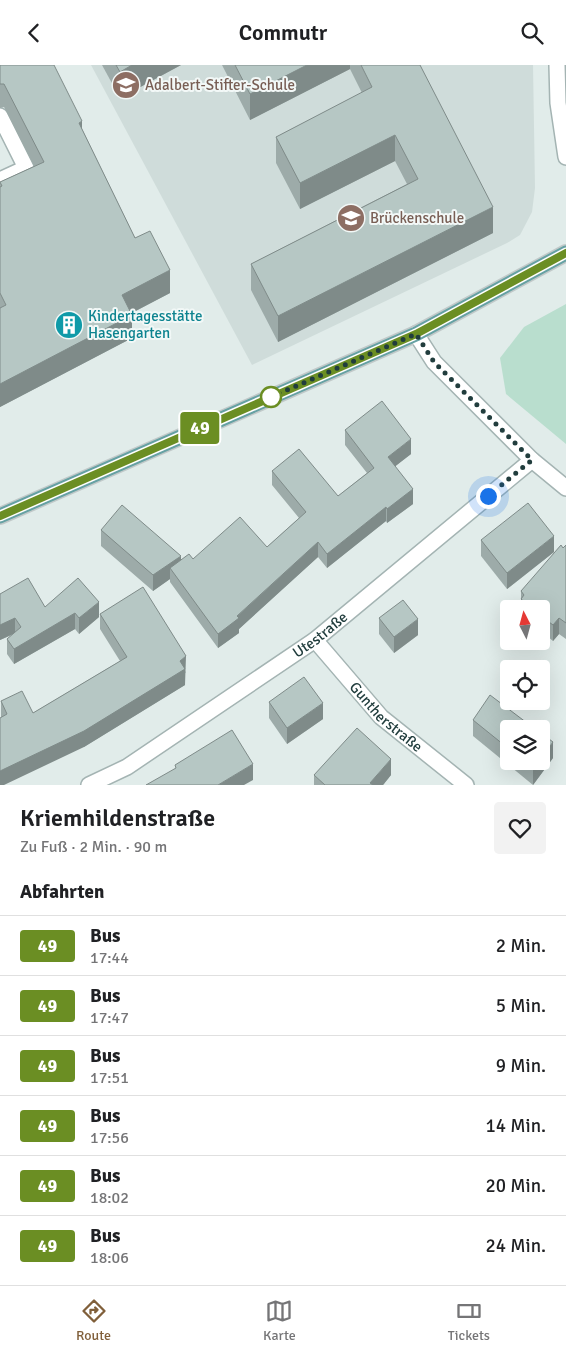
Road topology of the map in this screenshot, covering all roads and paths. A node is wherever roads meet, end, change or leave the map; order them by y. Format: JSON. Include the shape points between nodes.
{"nodes":[{"id":1,"x":557,"y":65,"type":"edge"},
{"id":2,"x":0,"y":116,"type":"edge"},
{"id":3,"x":566,"y":157,"type":"edge"},
{"id":4,"x":0,"y":180,"type":"edge"},
{"id":5,"x":566,"y":253,"type":"edge"},
{"id":6,"x":416,"y":334,"type":"junction"},
{"id":7,"x":532,"y":460,"type":"junction"},
{"id":8,"x":566,"y":488,"type":"edge"},
{"id":9,"x":0,"y":516,"type":"edge"},
{"id":10,"x":315,"y":640,"type":"junction"},
{"id":11,"x":89,"y":785,"type":"edge"},
{"id":12,"x":466,"y":785,"type":"edge"}],
"edges":[{"from":1,"to":3,"type":"street","via":[[558,103]]},
{"from":2,"to":4,"type":"street","via":[[26,168]]},
{"from":5,"to":6,"type":"main road"},
{"from":6,"to":7,"type":"street","via":[[434,362]]},
{"from":6,"to":9,"type":"main road"},
{"from":7,"to":8,"type":"street"},
{"from":7,"to":10,"type":"street","name":"Utestraße"},
{"from":10,"to":11,"type":"street","name":"Utestraße","via":[[127,767]]},
{"from":10,"to":12,"type":"street","name":"Guntherstraße","via":[[381,717]]}]}
